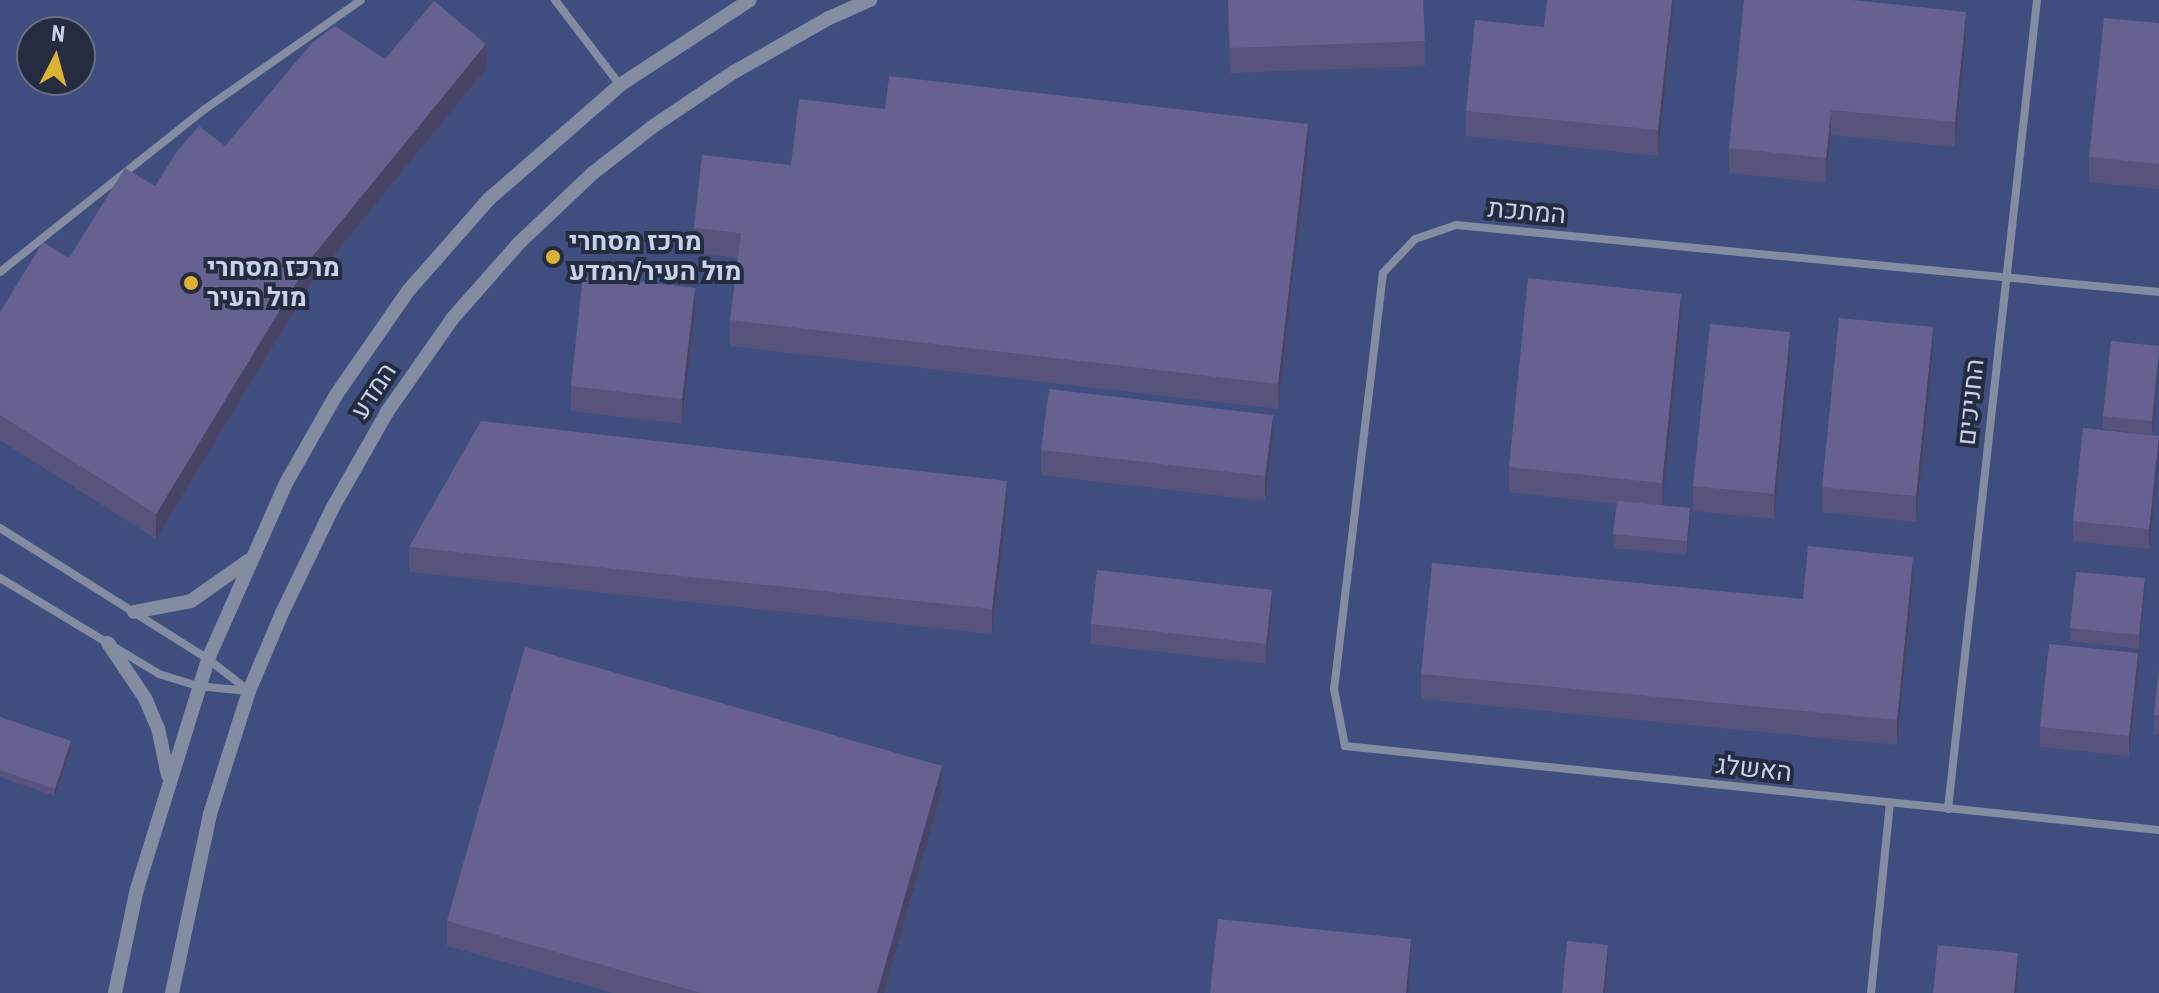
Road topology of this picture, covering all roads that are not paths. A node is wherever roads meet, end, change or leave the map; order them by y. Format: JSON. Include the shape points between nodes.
{"nodes":[{"id":1,"x":361,"y":0,"type":"edge"},
{"id":2,"x":555,"y":0,"type":"edge"},
{"id":3,"x":750,"y":0,"type":"edge"},
{"id":4,"x":870,"y":0,"type":"edge"},
{"id":5,"x":2037,"y":0,"type":"edge"},
{"id":6,"x":620,"y":85,"type":"junction"},
{"id":7,"x":0,"y":272,"type":"edge"},
{"id":8,"x":2005,"y":278,"type":"junction"},
{"id":9,"x":2159,"y":292,"type":"edge"},
{"id":10,"x":0,"y":528,"type":"edge"},
{"id":11,"x":248,"y":561,"type":"junction"},
{"id":12,"x":0,"y":578,"type":"edge"},
{"id":13,"x":134,"y":612,"type":"junction"},
{"id":14,"x":108,"y":643,"type":"junction"},
{"id":15,"x":208,"y":659,"type":"junction"},
{"id":16,"x":198,"y":686,"type":"junction"},
{"id":17,"x":249,"y":691,"type":"junction"},
{"id":18,"x":1345,"y":746,"type":"joint"},
{"id":19,"x":168,"y":778,"type":"junction"},
{"id":20,"x":1890,"y":803,"type":"junction"},
{"id":21,"x":1948,"y":809,"type":"junction"},
{"id":22,"x":2159,"y":830,"type":"edge"},
{"id":23,"x":115,"y":993,"type":"edge"},
{"id":24,"x":172,"y":993,"type":"edge"},
{"id":25,"x":1871,"y":993,"type":"edge"}],
"edges":[{"from":1,"to":7,"type":"street","via":[[205,109]]},
{"from":2,"to":6,"type":"street"},
{"from":3,"to":6,"type":"street","name":"המדע"},
{"from":4,"to":17,"type":"street","name":"המדע","via":[[747,64],[652,127],[593,173],[519,243],[452,319],[387,412],[326,522]]},
{"from":5,"to":8,"type":"street","name":"החניכים"},
{"from":6,"to":11,"type":"street","name":"המדע","via":[[489,199],[408,291],[336,395]]},
{"from":8,"to":9,"type":"street","name":"המתכת"},
{"from":8,"to":18,"type":"street","name":"המתכת","via":[[1456,225],[1415,239],[1383,273],[1334,689]]},
{"from":8,"to":21,"type":"street","name":"החניכים"},
{"from":10,"to":13,"type":"street"},
{"from":11,"to":13,"type":"street","via":[[191,601]]},
{"from":11,"to":15,"type":"street","name":"המדע"},
{"from":12,"to":14,"type":"street"},
{"from":13,"to":15,"type":"street"},
{"from":14,"to":16,"type":"street","via":[[159,674]]},
{"from":14,"to":19,"type":"street","via":[[138,684],[158,728]]},
{"from":15,"to":16,"type":"street","name":"המדע"},
{"from":15,"to":17,"type":"street"},
{"from":16,"to":17,"type":"street"},
{"from":16,"to":19,"type":"street","name":"המדע"},
{"from":17,"to":24,"type":"street","name":"המדע","via":[[210,814]]},
{"from":18,"to":20,"type":"street","name":"האשלג"},
{"from":19,"to":23,"type":"street","name":"המדע"},
{"from":20,"to":21,"type":"street","name":"האשלג"},
{"from":20,"to":25,"type":"street"},
{"from":21,"to":22,"type":"street","name":"האשלג"}]}
